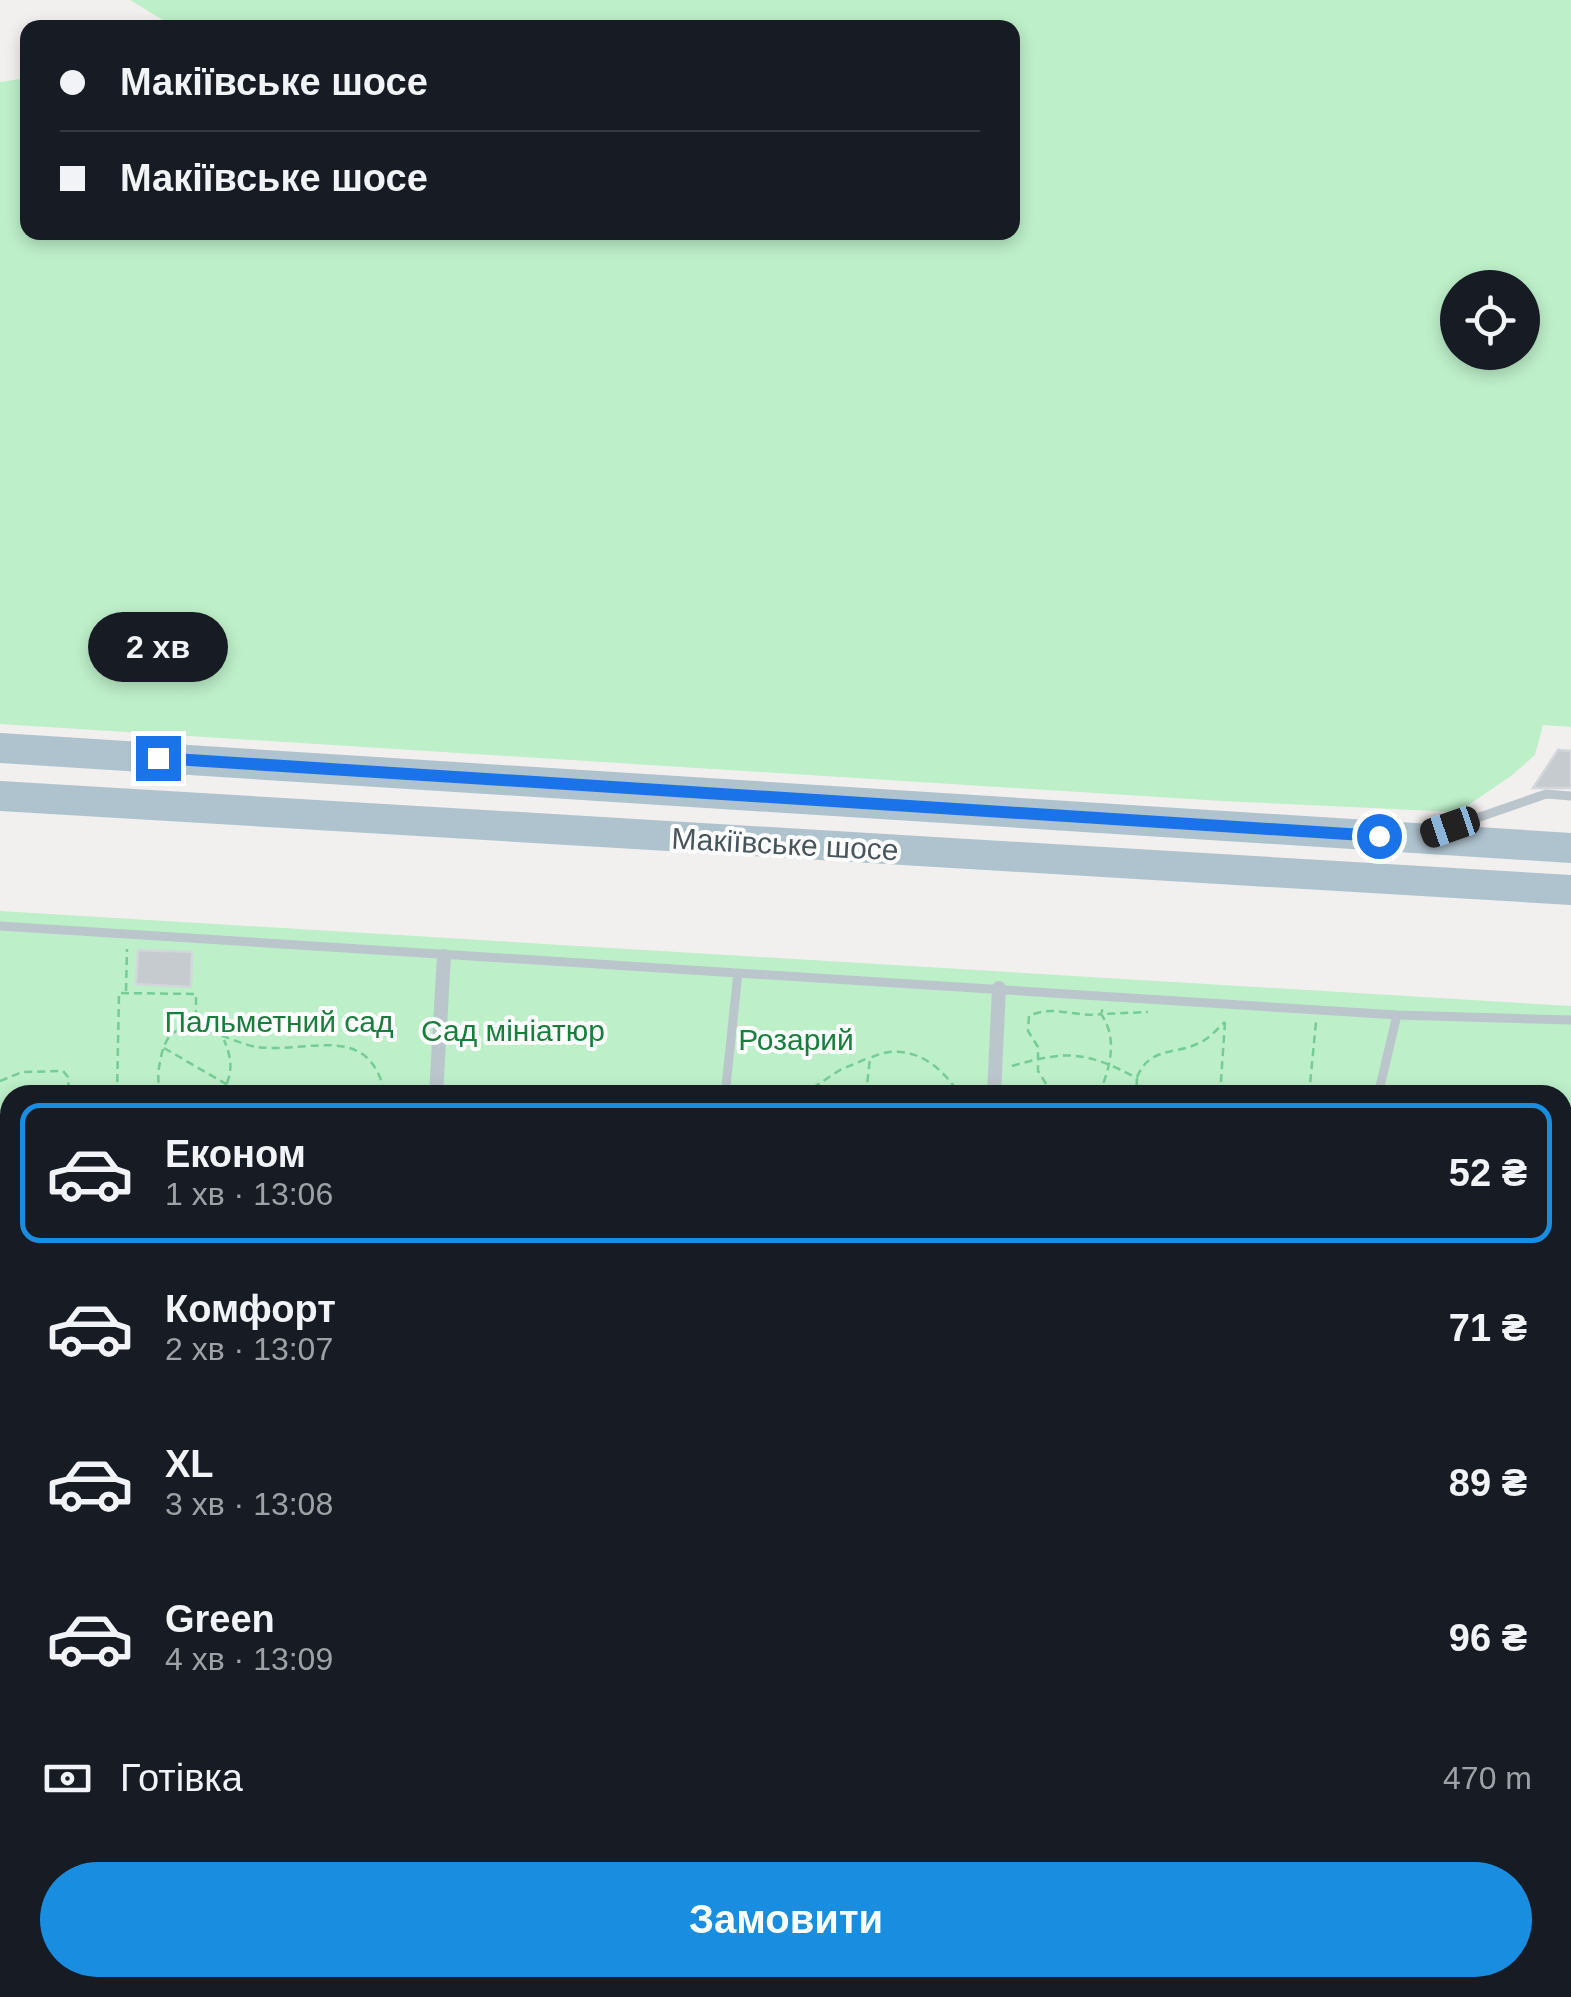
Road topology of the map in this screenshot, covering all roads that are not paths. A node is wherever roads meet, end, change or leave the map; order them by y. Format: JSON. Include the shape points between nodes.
{"nodes":[{"id":1,"x":0,"y":748,"type":"edge"},
{"id":2,"x":0,"y":796,"type":"edge"},
{"id":3,"x":1571,"y":796,"type":"edge"},
{"id":4,"x":1418,"y":838,"type":"junction"},
{"id":5,"x":1571,"y":848,"type":"edge"},
{"id":6,"x":1571,"y":890,"type":"edge"},
{"id":7,"x":0,"y":926,"type":"edge"},
{"id":8,"x":444,"y":956,"type":"junction"},
{"id":9,"x":738,"y":972,"type":"junction"},
{"id":10,"x":999,"y":988,"type":"junction"},
{"id":11,"x":1397,"y":1015,"type":"junction"},
{"id":12,"x":1571,"y":1020,"type":"edge"},
{"id":13,"x":437,"y":1085,"type":"edge"},
{"id":14,"x":726,"y":1085,"type":"edge"},
{"id":15,"x":994,"y":1085,"type":"edge"},
{"id":16,"x":1380,"y":1085,"type":"edge"}],
"edges":[{"from":1,"to":4,"type":"main road","name":"Макіївське шосе"},
{"from":2,"to":6,"type":"main road","name":"Макіївське шосе"},
{"from":3,"to":4,"type":"lane","via":[[1546,794]]},
{"from":4,"to":5,"type":"main road","name":"Макіївське шосе"},
{"from":7,"to":8,"type":"lane"},
{"from":8,"to":9,"type":"lane"},
{"from":8,"to":13,"type":"street"},
{"from":9,"to":10,"type":"lane"},
{"from":9,"to":14,"type":"lane"},
{"from":10,"to":11,"type":"lane"},
{"from":10,"to":15,"type":"street"},
{"from":11,"to":12,"type":"lane"},
{"from":11,"to":16,"type":"lane"}]}
